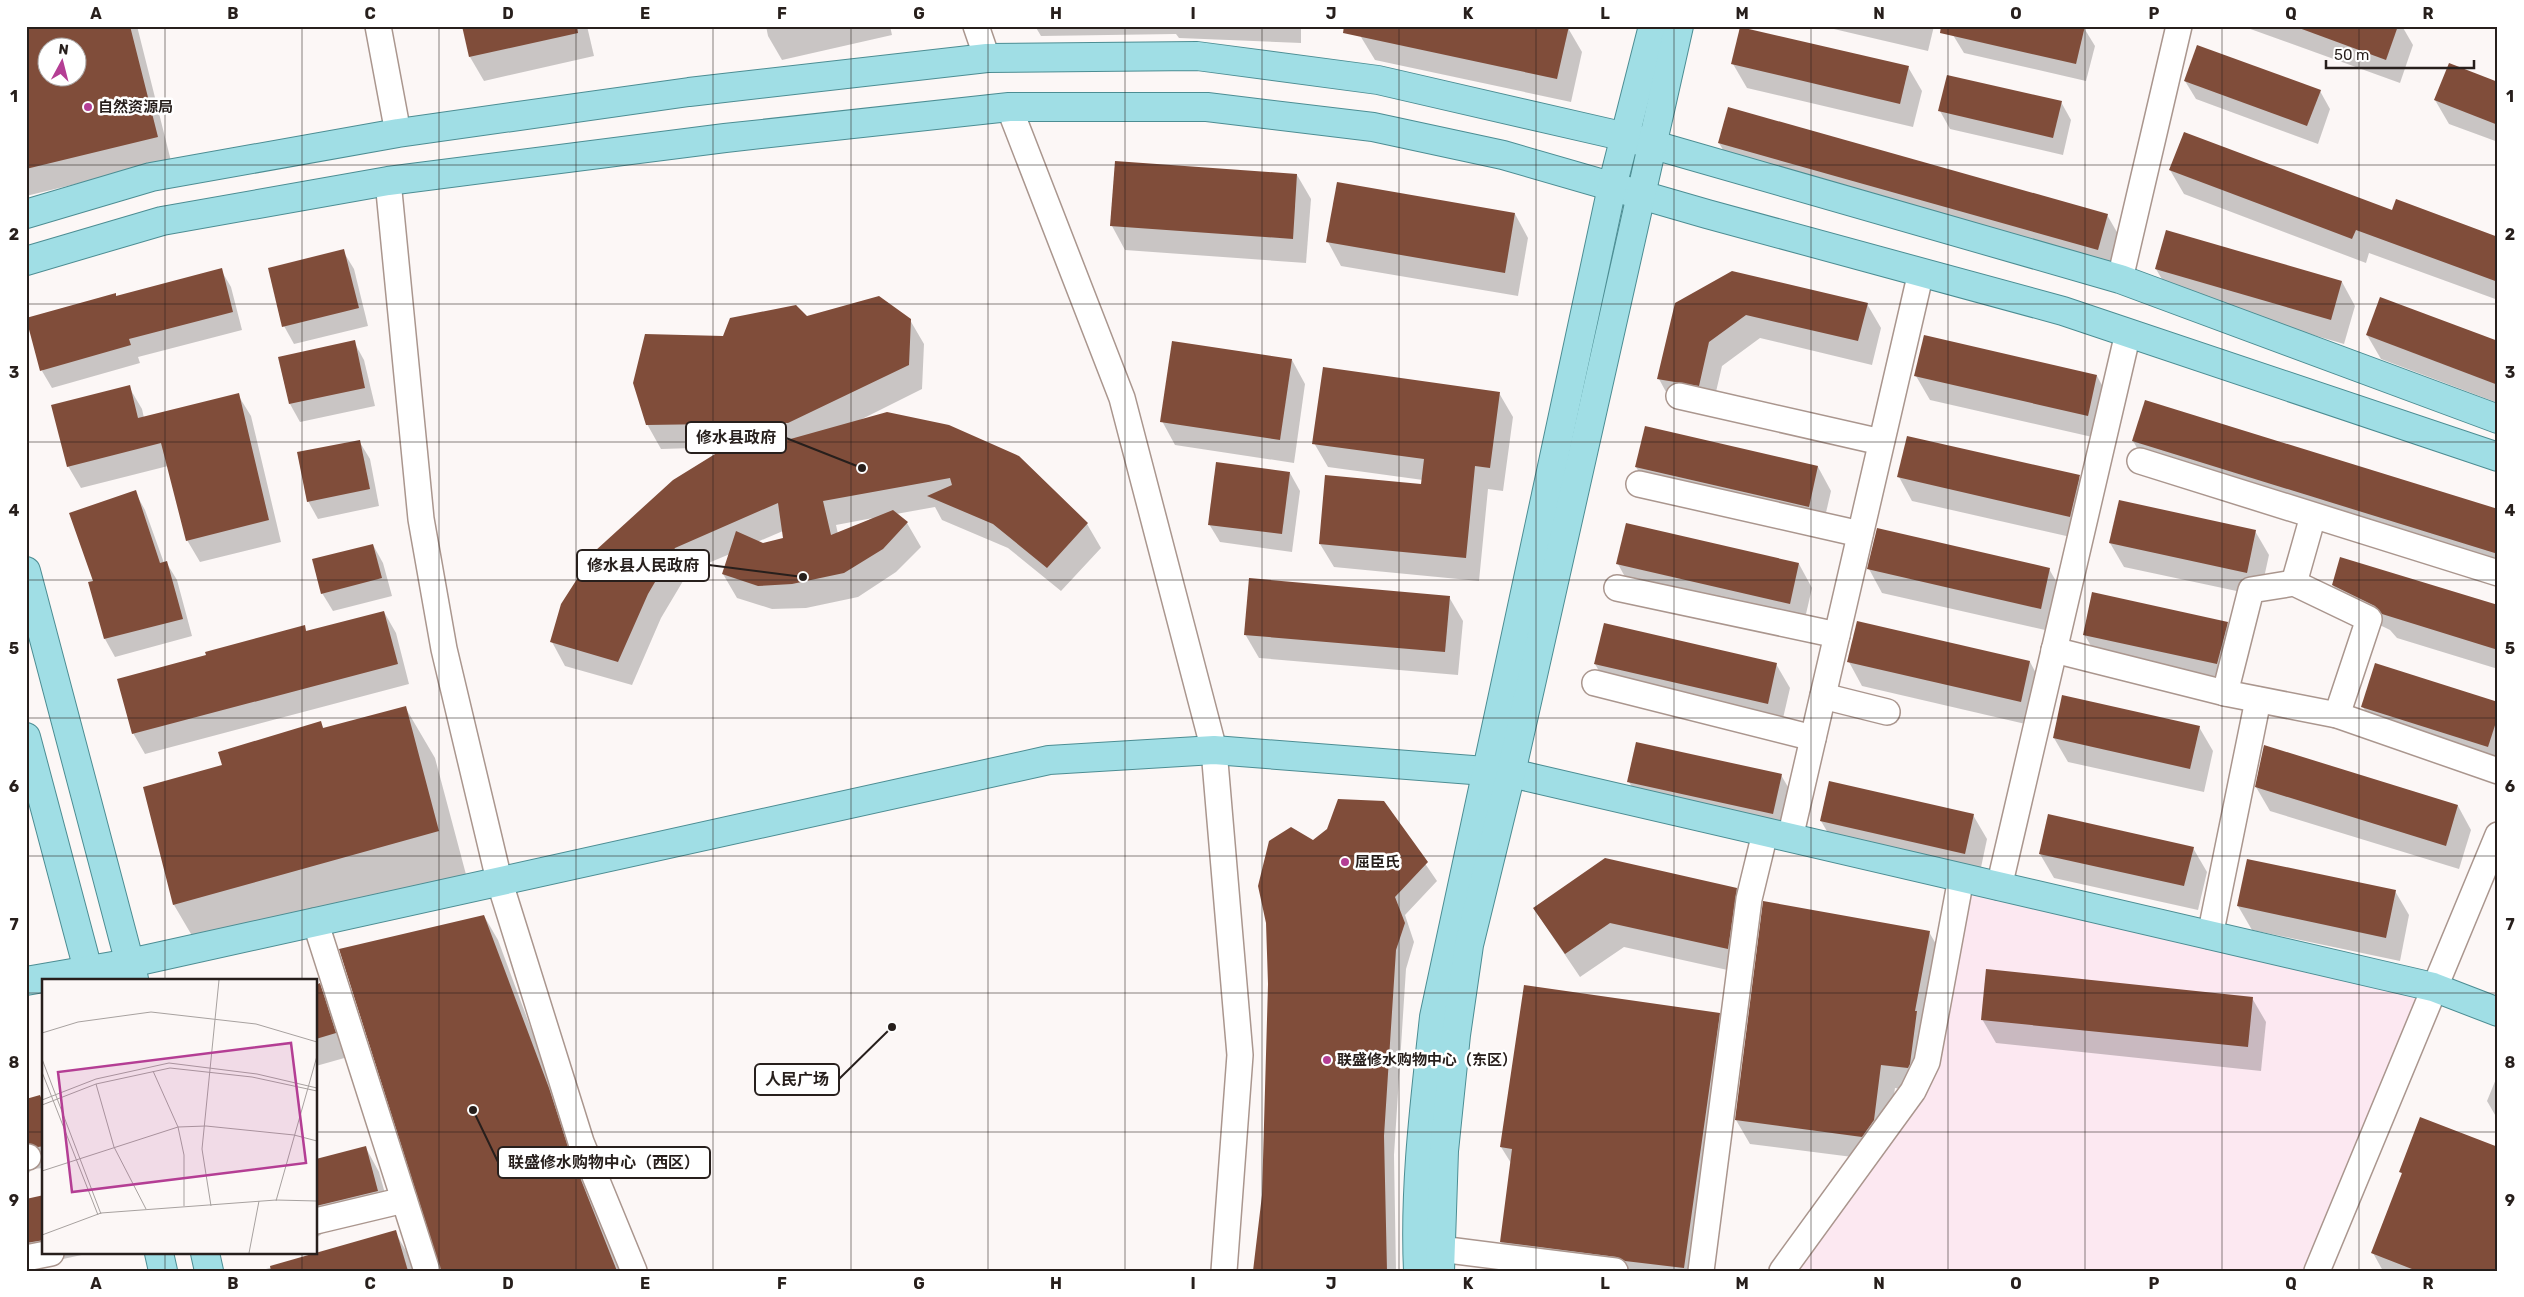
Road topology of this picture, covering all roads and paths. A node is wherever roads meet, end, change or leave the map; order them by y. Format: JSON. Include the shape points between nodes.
{"nodes":[{"id":1,"x":378,"y":26,"type":"edge"},
{"id":2,"x":976,"y":26,"type":"edge"},
{"id":3,"x":1653,"y":26,"type":"edge"},
{"id":4,"x":1679,"y":26,"type":"edge"},
{"id":5,"x":2179,"y":26,"type":"edge"},
{"id":6,"x":987,"y":58,"type":"junction"},
{"id":7,"x":1009,"y":107,"type":"junction"},
{"id":8,"x":398,"y":132,"type":"junction"},
{"id":9,"x":1638,"y":140,"type":"junction"},
{"id":10,"x":388,"y":181,"type":"junction"},
{"id":11,"x":1612,"y":187,"type":"junction"},
{"id":12,"x":1639,"y":195,"type":"junction"},
{"id":13,"x":26,"y":214,"type":"edge"},
{"id":14,"x":26,"y":261,"type":"edge"},
{"id":15,"x":1920,"y":272,"type":"junction"},
{"id":16,"x":2120,"y":279,"type":"junction"},
{"id":17,"x":2128,"y":333,"type":"junction"},
{"id":18,"x":1679,"y":396,"type":"dead end"},
{"id":19,"x":2498,"y":419,"type":"edge"},
{"id":20,"x":1882,"y":442,"type":"junction"},
{"id":21,"x":2498,"y":457,"type":"edge"},
{"id":22,"x":2140,"y":461,"type":"dead end"},
{"id":23,"x":1639,"y":484,"type":"dead end"},
{"id":24,"x":2313,"y":516,"type":"junction"},
{"id":25,"x":1860,"y":534,"type":"junction"},
{"id":26,"x":26,"y":571,"type":"edge"},
{"id":27,"x":2498,"y":573,"type":"edge"},
{"id":28,"x":2294,"y":583,"type":"junction"},
{"id":29,"x":1617,"y":588,"type":"dead end"},
{"id":30,"x":1837,"y":635,"type":"junction"},
{"id":31,"x":2054,"y":650,"type":"junction"},
{"id":32,"x":1595,"y":682,"type":"dead end"},
{"id":33,"x":2225,"y":693,"type":"junction"},
{"id":34,"x":1823,"y":696,"type":"junction"},
{"id":35,"x":2258,"y":700,"type":"junction"},
{"id":36,"x":1887,"y":712,"type":"dead end"},
{"id":37,"x":2337,"y":715,"type":"junction"},
{"id":38,"x":26,"y":737,"type":"edge"},
{"id":39,"x":1813,"y":738,"type":"junction"},
{"id":40,"x":1214,"y":750,"type":"junction"},
{"id":41,"x":2498,"y":771,"type":"edge"},
{"id":42,"x":1498,"y":772,"type":"junction"},
{"id":43,"x":1777,"y":835,"type":"junction"},
{"id":44,"x":2498,"y":835,"type":"edge"},
{"id":45,"x":1961,"y":878,"type":"junction"},
{"id":46,"x":499,"y":880,"type":"junction"},
{"id":47,"x":1999,"y":887,"type":"junction"},
{"id":48,"x":315,"y":921,"type":"junction"},
{"id":49,"x":2210,"y":936,"type":"junction"},
{"id":50,"x":132,"y":972,"type":"edge"},
{"id":51,"x":89,"y":975,"type":"edge"},
{"id":52,"x":42,"y":979,"type":"edge"},
{"id":53,"x":47,"y":979,"type":"edge"},
{"id":54,"x":26,"y":981,"type":"edge"},
{"id":55,"x":2433,"y":988,"type":"junction"},
{"id":56,"x":2498,"y":1012,"type":"edge"},
{"id":57,"x":404,"y":1200,"type":"junction"},
{"id":58,"x":318,"y":1221,"type":"edge"},
{"id":59,"x":1432,"y":1253,"type":"edge"},
{"id":60,"x":46,"y":1254,"type":"edge"},
{"id":61,"x":159,"y":1254,"type":"edge"},
{"id":62,"x":204,"y":1254,"type":"edge"},
{"id":63,"x":26,"y":1258,"type":"edge"},
{"id":64,"x":163,"y":1271,"type":"edge"},
{"id":65,"x":209,"y":1271,"type":"edge"},
{"id":66,"x":427,"y":1271,"type":"edge"},
{"id":67,"x":634,"y":1271,"type":"edge"},
{"id":68,"x":1224,"y":1271,"type":"edge"},
{"id":69,"x":1418,"y":1271,"type":"edge"},
{"id":70,"x":1615,"y":1271,"type":"edge"},
{"id":71,"x":1701,"y":1271,"type":"edge"},
{"id":72,"x":1782,"y":1271,"type":"edge"},
{"id":73,"x":2317,"y":1271,"type":"edge"}],
"edges":[{"from":1,"to":8,"type":"street"},
{"from":2,"to":6,"type":"street"},
{"from":3,"to":9,"type":"main road"},
{"from":4,"to":9,"type":"main road"},
{"from":5,"to":16,"type":"street"},
{"from":6,"to":8,"type":"main road","via":[[689,92]]},
{"from":6,"to":9,"type":"main road","via":[[1197,56],[1378,80]]},
{"from":7,"to":10,"type":"main road","via":[[726,138]]},
{"from":7,"to":11,"type":"main road","via":[[1208,107],[1373,127],[1503,155]]},
{"from":7,"to":40,"type":"street","via":[[1122,398]]},
{"from":8,"to":13,"type":"main road","via":[[151,177]]},
{"from":9,"to":11,"type":"main road"},
{"from":9,"to":12,"type":"main road"},
{"from":9,"to":16,"type":"main road"},
{"from":10,"to":14,"type":"main road","via":[[162,221]]},
{"from":10,"to":46,"type":"street","via":[[421,519],[444,649]]},
{"from":11,"to":12,"type":"main road"},
{"from":11,"to":42,"type":"main road"},
{"from":12,"to":15,"type":"main road"},
{"from":12,"to":42,"type":"main road"},
{"from":15,"to":17,"type":"main road","via":[[2063,311]]},
{"from":15,"to":20,"type":"street"},
{"from":16,"to":19,"type":"main road"},
{"from":17,"to":21,"type":"main road"},
{"from":17,"to":31,"type":"street"},
{"from":18,"to":20,"type":"street"},
{"from":20,"to":25,"type":"street"},
{"from":22,"to":24,"type":"street"},
{"from":23,"to":25,"type":"street"},
{"from":24,"to":27,"type":"street"},
{"from":24,"to":28,"type":"street"},
{"from":25,"to":30,"type":"street"},
{"from":26,"to":50,"type":"main road"},
{"from":28,"to":33,"type":"street","via":[[2251,590]]},
{"from":28,"to":37,"type":"street","via":[[2369,620]]},
{"from":29,"to":30,"type":"street"},
{"from":30,"to":34,"type":"street"},
{"from":31,"to":33,"type":"street"},
{"from":31,"to":47,"type":"street"},
{"from":32,"to":39,"type":"street"},
{"from":33,"to":35,"type":"street"},
{"from":34,"to":36,"type":"street"},
{"from":34,"to":39,"type":"street"},
{"from":35,"to":37,"type":"street"},
{"from":35,"to":49,"type":"street"},
{"from":37,"to":41,"type":"street"},
{"from":38,"to":51,"type":"main road"},
{"from":39,"to":43,"type":"street"},
{"from":40,"to":42,"type":"main road"},
{"from":40,"to":46,"type":"main road","via":[[1049,760]]},
{"from":40,"to":68,"type":"street","via":[[1240,1055]]},
{"from":42,"to":43,"type":"main road"},
{"from":42,"to":59,"type":"main road","via":[[1456,1034]]},
{"from":43,"to":45,"type":"main road"},
{"from":43,"to":71,"type":"street","via":[[1748,900]]},
{"from":44,"to":55,"type":"street"},
{"from":45,"to":47,"type":"main road"},
{"from":45,"to":72,"type":"street","via":[[1927,1062],[1913,1091]]},
{"from":46,"to":48,"type":"main road"},
{"from":46,"to":67,"type":"street","via":[[582,1142]]},
{"from":47,"to":49,"type":"main road"},
{"from":48,"to":50,"type":"main road"},
{"from":48,"to":57,"type":"street"},
{"from":49,"to":55,"type":"main road"},
{"from":50,"to":51,"type":"main road"},
{"from":51,"to":53,"type":"main road"},
{"from":52,"to":54,"type":"main road"},
{"from":55,"to":56,"type":"main road"},
{"from":55,"to":73,"type":"street"},
{"from":57,"to":58,"type":"street"},
{"from":57,"to":66,"type":"street"},
{"from":59,"to":69,"type":"main road"},
{"from":59,"to":70,"type":"street"},
{"from":60,"to":63,"type":"street"},
{"from":61,"to":64,"type":"main road"},
{"from":62,"to":65,"type":"main road"}]}
